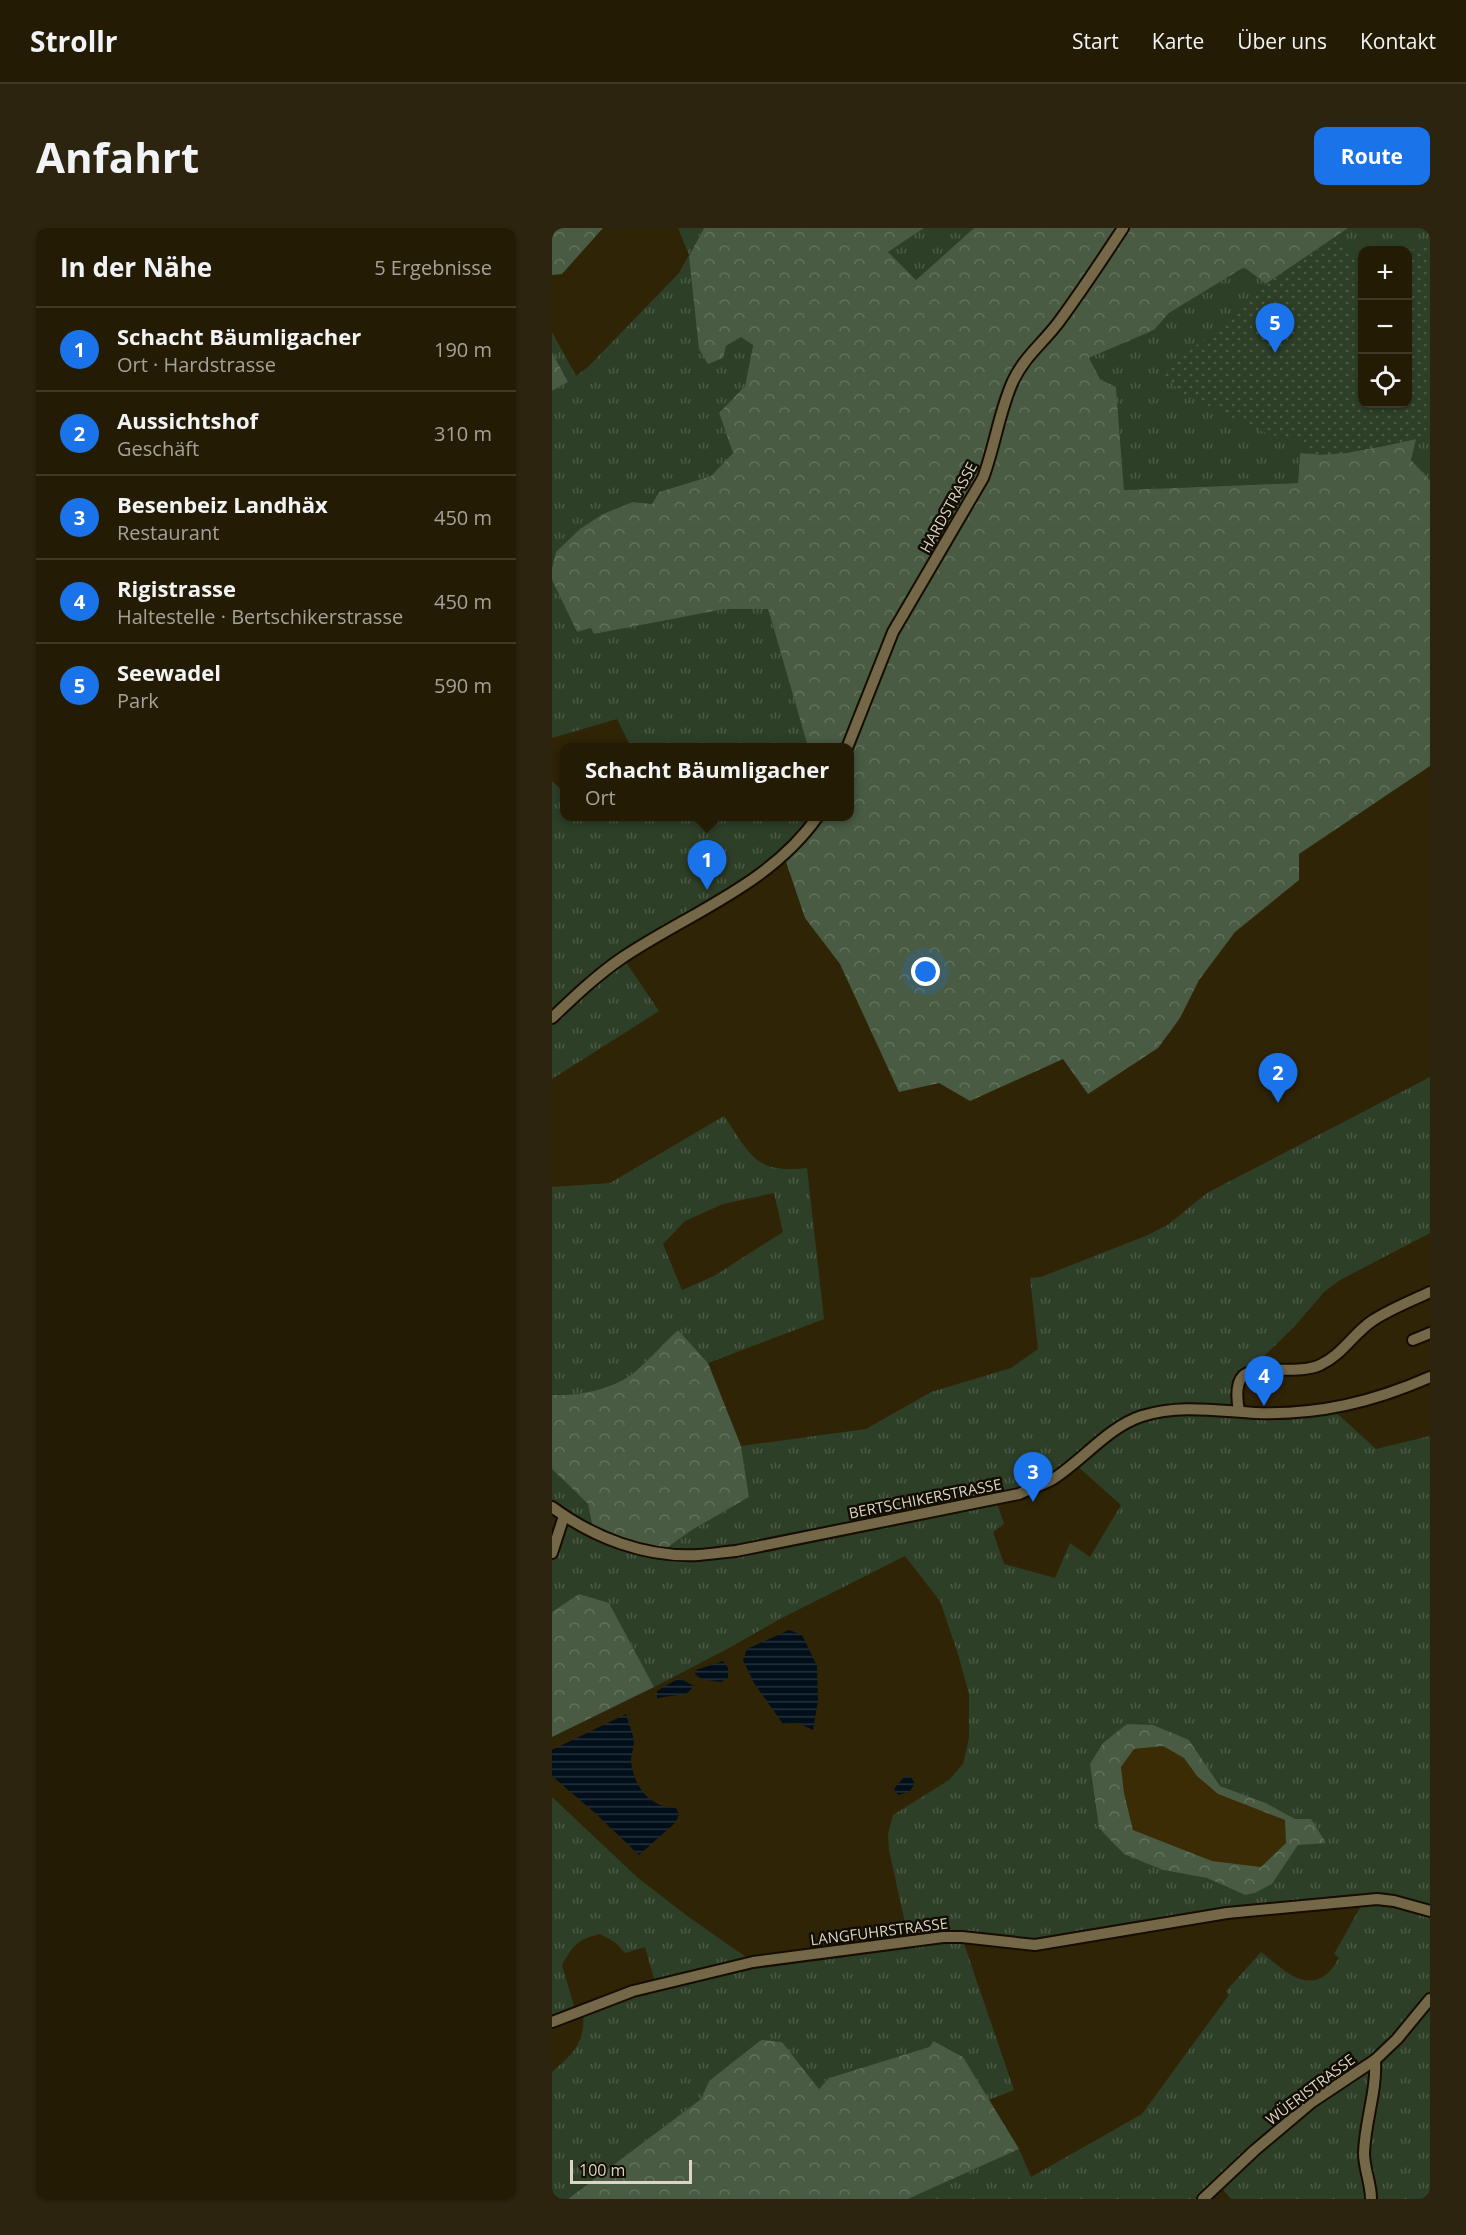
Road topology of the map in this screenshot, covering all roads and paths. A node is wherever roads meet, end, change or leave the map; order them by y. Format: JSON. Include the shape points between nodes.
{"nodes":[{"id":1,"x":1123,"y":228,"type":"edge"},
{"id":2,"x":849,"y":743,"type":"edge"},
{"id":3,"x":814,"y":821,"type":"edge"},
{"id":4,"x":552,"y":1018,"type":"edge"},
{"id":5,"x":1430,"y":1292,"type":"edge"},
{"id":6,"x":1430,"y":1333,"type":"edge"},
{"id":7,"x":1413,"y":1340,"type":"dead end"},
{"id":8,"x":1430,"y":1377,"type":"edge"},
{"id":9,"x":1239,"y":1411,"type":"junction"},
{"id":10,"x":552,"y":1507,"type":"edge"},
{"id":11,"x":564,"y":1516,"type":"junction"},
{"id":12,"x":552,"y":1553,"type":"edge"},
{"id":13,"x":1430,"y":1911,"type":"edge"},
{"id":14,"x":1430,"y":1999,"type":"edge"},
{"id":15,"x":552,"y":2022,"type":"edge"},
{"id":16,"x":1376,"y":2060,"type":"junction"},
{"id":17,"x":1203,"y":2199,"type":"edge"},
{"id":18,"x":1371,"y":2199,"type":"edge"}],
"edges":[{"from":1,"to":2,"type":"street","name":"HARDSTRASSE","via":[[1082,291],[1030,353],[1014,381],[983,478],[893,632]]},
{"from":3,"to":4,"type":"street","via":[[804,836],[740,889],[623,957]]},
{"from":5,"to":9,"type":"street","via":[[1371,1322],[1341,1352],[1319,1366],[1296,1371],[1256,1370],[1244,1375],[1238,1383]]},
{"from":6,"to":7,"type":"street"},
{"from":8,"to":9,"type":"street","name":"BERTSCHIKERSTRASSE","via":[[1375,1399],[1335,1409]]},
{"from":9,"to":11,"type":"street","name":"BERTSCHIKERSTRASSE","via":[[1194,1408],[1140,1416],[1118,1428],[1053,1479],[1019,1494],[736,1551],[698,1555],[626,1545],[594,1534]]},
{"from":10,"to":11,"type":"street","name":"BERTSCHIKERSTRASSE"},
{"from":11,"to":12,"type":"street"},
{"from":13,"to":15,"type":"street","name":"LANGFUHRSTRASSE","via":[[1377,1899],[1227,1913],[1035,1945],[962,1937],[909,1941],[753,1962],[704,1973],[633,1991]]},
{"from":14,"to":16,"type":"street","name":"WÜERISTRASSE"},
{"from":16,"to":17,"type":"street","name":"WÜERISTRASSE","via":[[1312,2102]]},
{"from":16,"to":18,"type":"street","via":[[1364,2152]]}]}
